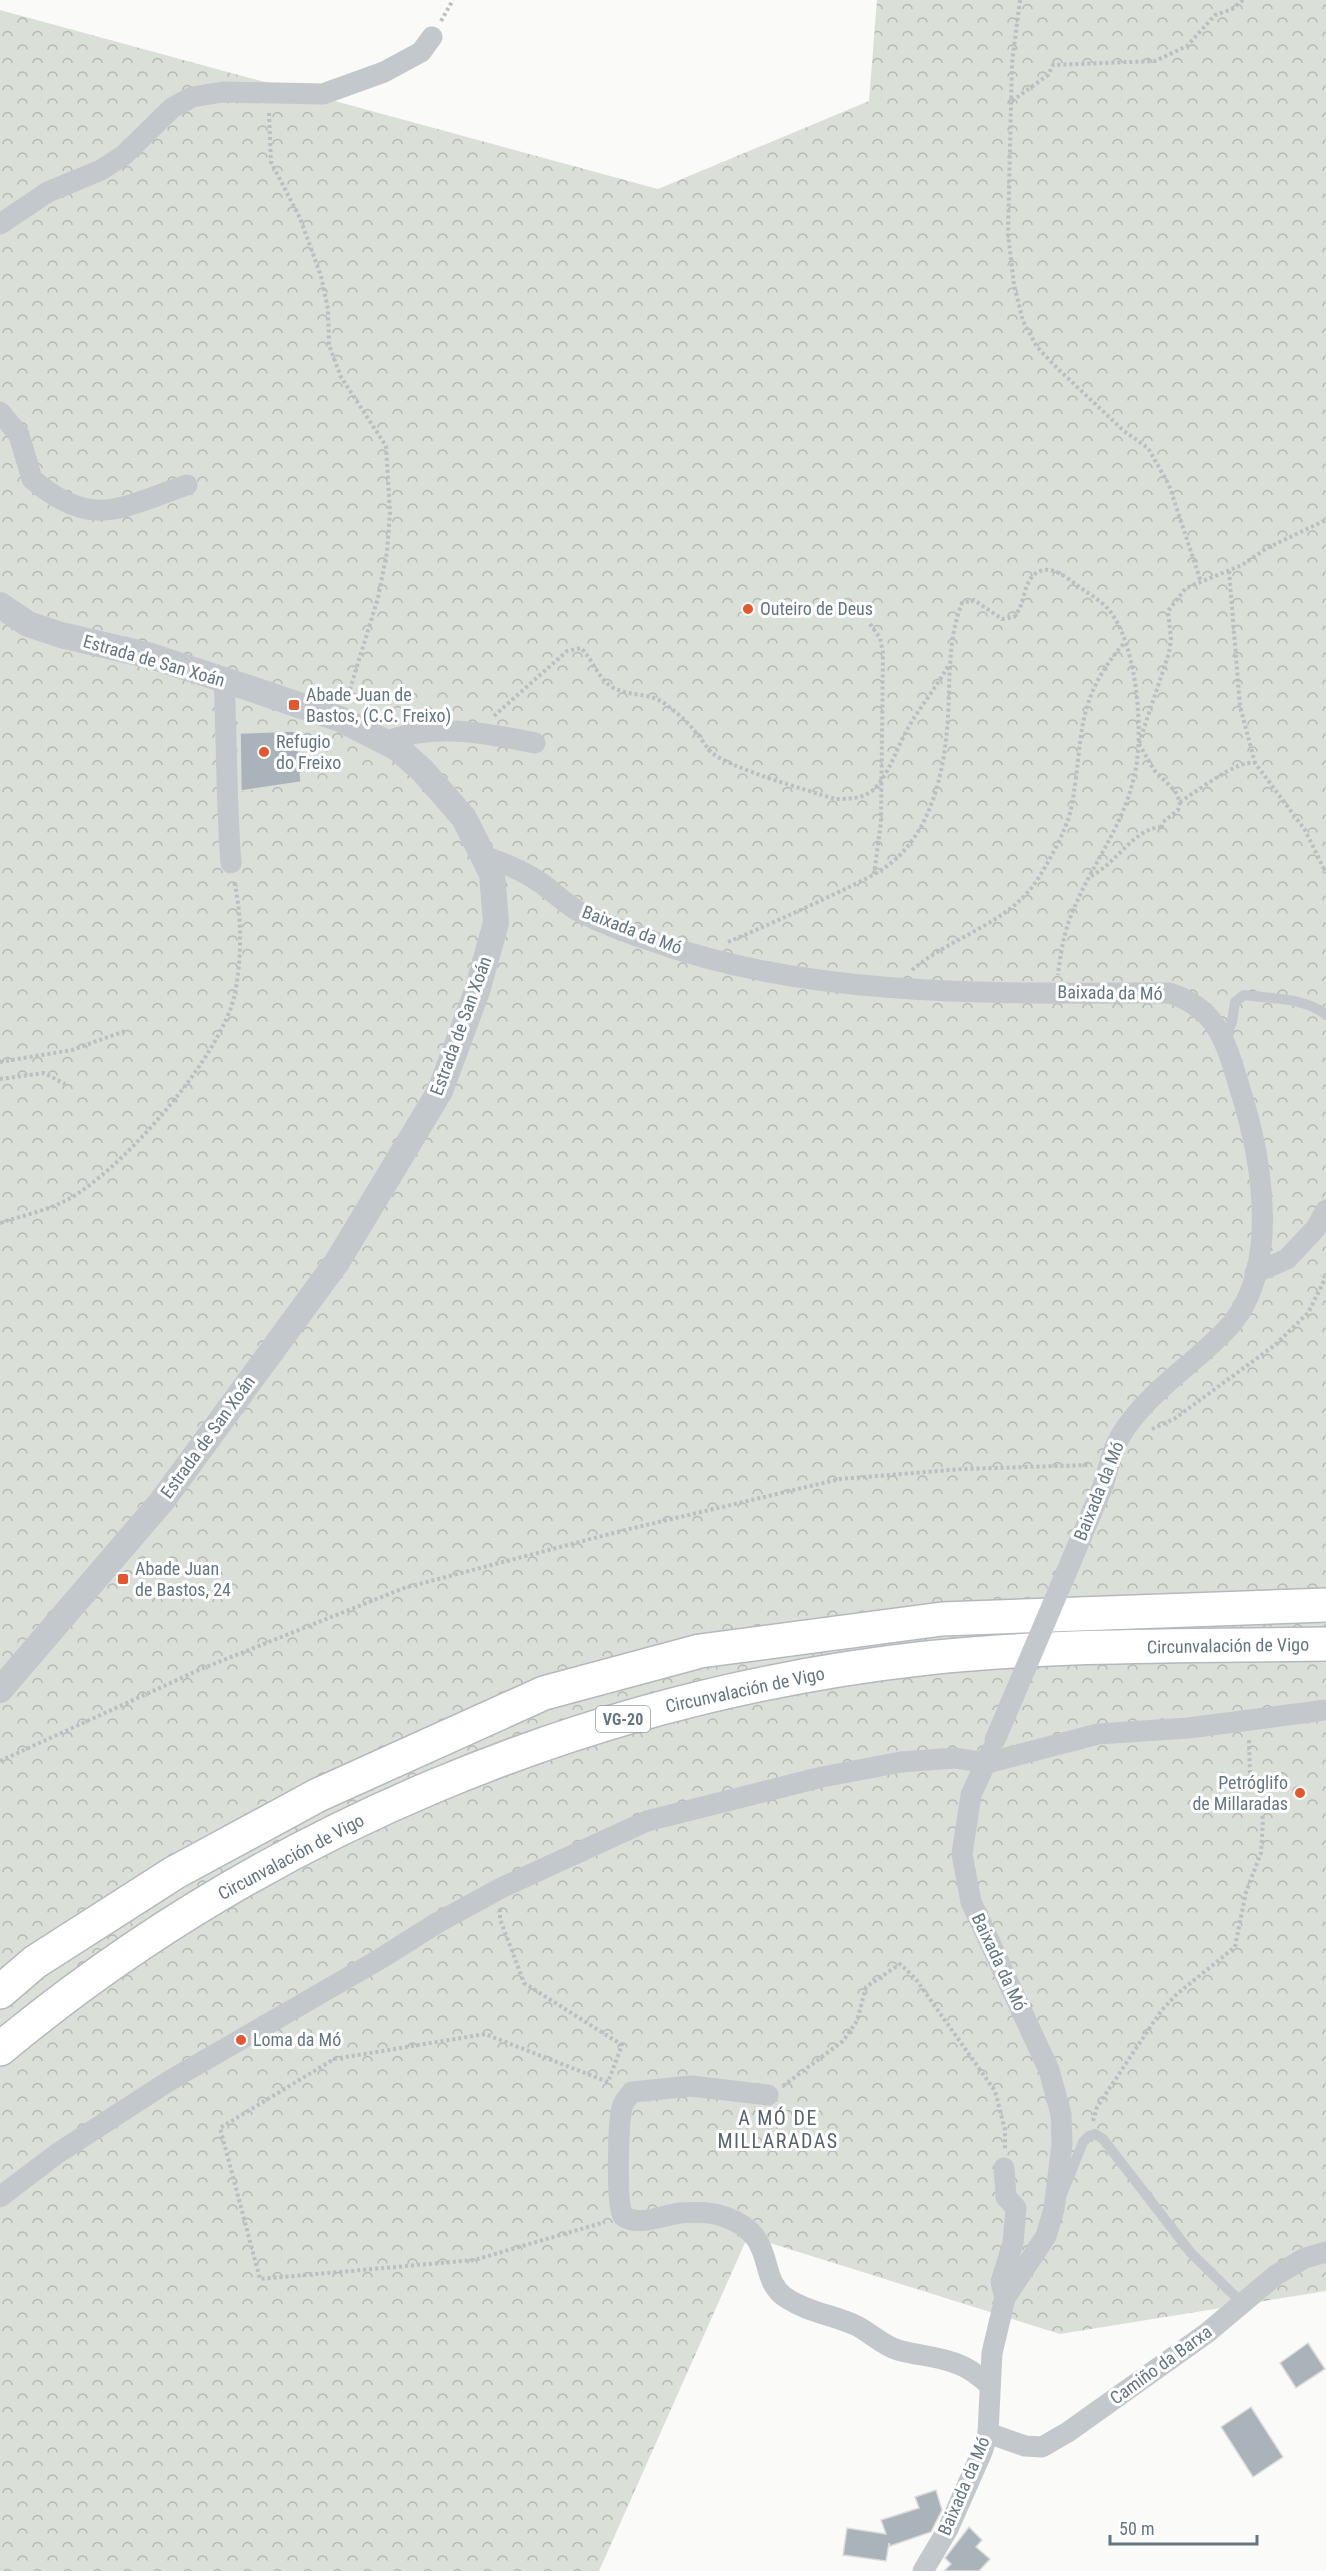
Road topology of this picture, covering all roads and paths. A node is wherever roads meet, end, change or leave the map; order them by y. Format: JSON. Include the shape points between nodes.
{"nodes":[{"id":1,"x":1020,"y":0,"type":"edge"},
{"id":2,"x":1243,"y":0,"type":"edge"},
{"id":3,"x":432,"y":37,"type":"dead end"},
{"id":4,"x":267,"y":93,"type":"junction"},
{"id":5,"x":1012,"y":102,"type":"junction"},
{"id":6,"x":0,"y":224,"type":"edge"},
{"id":7,"x":0,"y":412,"type":"edge"},
{"id":8,"x":187,"y":485,"type":"dead end"},
{"id":9,"x":1326,"y":520,"type":"edge"},
{"id":10,"x":1229,"y":571,"type":"junction"},
{"id":11,"x":1201,"y":582,"type":"junction"},
{"id":12,"x":0,"y":605,"type":"edge"},
{"id":13,"x":870,"y":624,"type":"dead end"},
{"id":14,"x":1125,"y":642,"type":"junction"},
{"id":15,"x":950,"y":663,"type":"junction"},
{"id":16,"x":224,"y":679,"type":"junction"},
{"id":17,"x":340,"y":720,"type":"junction"},
{"id":18,"x":475,"y":732,"type":"junction"},
{"id":19,"x":386,"y":742,"type":"junction"},
{"id":20,"x":535,"y":743,"type":"dead end"},
{"id":21,"x":1139,"y":744,"type":"junction"},
{"id":22,"x":1255,"y":763,"type":"junction"},
{"id":23,"x":882,"y":779,"type":"junction"},
{"id":24,"x":1180,"y":802,"type":"junction"},
{"id":25,"x":484,"y":856,"type":"junction"},
{"id":26,"x":231,"y":863,"type":"joint"},
{"id":27,"x":1326,"y":873,"type":"edge"},
{"id":28,"x":874,"y":875,"type":"junction"},
{"id":29,"x":1091,"y":876,"type":"junction"},
{"id":30,"x":710,"y":959,"type":"junction"},
{"id":31,"x":898,"y":987,"type":"junction"},
{"id":32,"x":1058,"y":993,"type":"junction"},
{"id":33,"x":1326,"y":1015,"type":"edge"},
{"id":34,"x":125,"y":1031,"type":"dead end"},
{"id":35,"x":1224,"y":1044,"type":"junction"},
{"id":36,"x":0,"y":1062,"type":"edge"},
{"id":37,"x":0,"y":1079,"type":"edge"},
{"id":38,"x":64,"y":1084,"type":"dead end"},
{"id":39,"x":1326,"y":1210,"type":"edge"},
{"id":40,"x":0,"y":1223,"type":"edge"},
{"id":41,"x":1255,"y":1273,"type":"junction"},
{"id":42,"x":1326,"y":1277,"type":"edge"},
{"id":43,"x":1146,"y":1431,"type":"dead end"},
{"id":44,"x":1109,"y":1465,"type":"junction"},
{"id":45,"x":1326,"y":1605,"type":"edge"},
{"id":46,"x":1326,"y":1644,"type":"edge"},
{"id":47,"x":0,"y":1690,"type":"edge"},
{"id":48,"x":1326,"y":1710,"type":"edge"},
{"id":49,"x":1249,"y":1720,"type":"junction"},
{"id":50,"x":0,"y":1761,"type":"edge"},
{"id":51,"x":987,"y":1763,"type":"junction"},
{"id":52,"x":501,"y":1888,"type":"junction"},
{"id":53,"x":0,"y":1992,"type":"edge"},
{"id":54,"x":0,"y":2049,"type":"edge"},
{"id":55,"x":768,"y":2095,"type":"joint"},
{"id":56,"x":1089,"y":2136,"type":"junction"},
{"id":57,"x":1004,"y":2168,"type":"joint"},
{"id":58,"x":0,"y":2197,"type":"edge"},
{"id":59,"x":1054,"y":2209,"type":"junction"},
{"id":60,"x":623,"y":2216,"type":"junction"},
{"id":61,"x":1326,"y":2252,"type":"edge"},
{"id":62,"x":1005,"y":2298,"type":"junction"},
{"id":63,"x":1242,"y":2303,"type":"junction"},
{"id":64,"x":990,"y":2385,"type":"junction"},
{"id":65,"x":988,"y":2433,"type":"junction"},
{"id":66,"x":923,"y":2571,"type":"edge"}],
"edges":[{"from":1,"to":5,"type":"path","via":[[1012,63]]},
{"from":2,"to":5,"type":"path","via":[[1215,15],[1187,46],[1155,61],[1053,65],[1048,75]]},
{"from":3,"to":4,"type":"street","via":[[421,52],[384,72],[323,94]]},
{"from":4,"to":6,"type":"street","via":[[223,92],[192,97],[172,108],[124,155],[101,170],[48,192]]},
{"from":4,"to":17,"type":"path","via":[[271,162],[300,218],[321,276],[328,309],[329,345],[341,377],[386,446],[390,512],[387,552],[372,620]]},
{"from":5,"to":11,"type":"path","via":[[1008,234],[1023,321],[1037,347],[1057,368],[1124,431],[1148,448],[1168,485]]},
{"from":7,"to":8,"type":"street","via":[[19,435],[32,479],[82,510],[107,512]]},
{"from":9,"to":10,"type":"path"},
{"from":10,"to":11,"type":"path"},
{"from":10,"to":22,"type":"path","via":[[1240,706]]},
{"from":11,"to":21,"type":"path","via":[[1186,588],[1171,603],[1168,653]]},
{"from":12,"to":16,"type":"street","name":"Estrada de San Xoán","via":[[28,624],[61,635]]},
{"from":13,"to":23,"type":"path","via":[[880,638],[883,653]]},
{"from":14,"to":15,"type":"path","via":[[1108,608],[1063,575],[1052,570],[1040,571],[1032,578],[1014,616],[1002,619],[974,600],[962,603]]},
{"from":14,"to":21,"type":"path","via":[[1134,682]]},
{"from":14,"to":31,"type":"path","via":[[1100,674],[1089,696],[1082,721],[1071,810],[1036,882],[1016,904],[926,958]]},
{"from":15,"to":23,"type":"path","via":[[908,728]]},
{"from":15,"to":28,"type":"path","via":[[947,731],[937,791],[901,854]]},
{"from":16,"to":17,"type":"street","name":"Estrada de San Xoán"},
{"from":16,"to":26,"type":"street","via":[[228,772],[225,796]]},
{"from":17,"to":19,"type":"street","name":"Estrada de San Xoán"},
{"from":18,"to":19,"type":"street","via":[[426,731]]},
{"from":18,"to":20,"type":"street"},
{"from":18,"to":23,"type":"path","via":[[567,651],[581,648],[612,687],[661,701],[679,714],[711,752],[728,762],[835,799],[865,795]]},
{"from":19,"to":25,"type":"street","name":"Estrada de San Xoán","via":[[422,770],[464,818]]},
{"from":21,"to":24,"type":"path"},
{"from":21,"to":29,"type":"path","via":[[1122,818]]},
{"from":22,"to":24,"type":"path","via":[[1232,769]]},
{"from":22,"to":27,"type":"path","via":[[1305,830]]},
{"from":23,"to":28,"type":"path"},
{"from":24,"to":29,"type":"path","via":[[1178,810],[1161,828],[1146,831],[1113,862]]},
{"from":25,"to":30,"type":"street","name":"Baixada da Mó","via":[[537,880],[581,913],[658,944]]},
{"from":25,"to":47,"type":"street","name":"Estrada de San Xoán","via":[[492,874],[496,923],[477,991],[440,1091],[336,1262],[162,1501]]},
{"from":26,"to":40,"type":"path","via":[[240,911],[235,995],[223,1025],[196,1071],[124,1156],[94,1182],[64,1201]]},
{"from":28,"to":30,"type":"path","via":[[726,943]]},
{"from":29,"to":32,"type":"path","via":[[1068,923],[1060,956]]},
{"from":30,"to":31,"type":"street","name":"Baixada da Mó","via":[[770,972]]},
{"from":31,"to":32,"type":"street","name":"Baixada da Mó"},
{"from":32,"to":35,"type":"street","name":"Baixada da Mó","via":[[1169,993],[1190,999],[1215,1024]]},
{"from":33,"to":35,"type":"lane","via":[[1298,1002],[1244,995],[1235,1002]]},
{"from":34,"to":36,"type":"path","via":[[72,1050]]},
{"from":35,"to":41,"type":"street","name":"Baixada da Mó","via":[[1259,1161],[1263,1202]]},
{"from":37,"to":38,"type":"path","via":[[44,1073]]},
{"from":39,"to":41,"type":"street","via":[[1316,1228],[1287,1259]]},
{"from":41,"to":44,"type":"street","name":"Baixada da Mó","via":[[1242,1309],[1226,1331],[1140,1407],[1120,1437]]},
{"from":42,"to":43,"type":"path","via":[[1308,1313],[1275,1345],[1174,1419]]},
{"from":44,"to":50,"type":"path","via":[[963,1468],[840,1479],[621,1530],[404,1588],[201,1669]]},
{"from":44,"to":51,"type":"street","name":"Baixada da Mó","bridge":true},
{"from":45,"to":53,"type":"highway","name":"Circunvalación de Vigo","number":"VG-20","via":[[942,1619],[700,1651],[544,1692],[318,1796],[174,1873],[36,1962]]},
{"from":46,"to":54,"type":"highway","name":"Circunvalación de Vigo","number":"VG-20","via":[[1000,1652],[926,1658],[759,1685],[603,1725],[514,1754],[427,1789],[329,1834],[232,1886],[71,1992]]},
{"from":48,"to":49,"type":"street"},
{"from":49,"to":51,"type":"street","via":[[1098,1734]]},
{"from":49,"to":56,"type":"path","via":[[1250,1776],[1263,1820],[1262,1853],[1246,1892],[1235,1947],[1161,2011],[1097,2107]]},
{"from":51,"to":52,"type":"street","via":[[955,1758],[901,1761],[647,1821]]},
{"from":51,"to":59,"type":"street","name":"Baixada da Mó","via":[[971,1795],[962,1854],[971,1902],[1049,2070],[1061,2115],[1062,2145]]},
{"from":52,"to":58,"type":"street","via":[[169,2081],[58,2153]]},
{"from":52,"to":60,"type":"path","via":[[500,1920],[524,1983],[622,2045],[608,2082],[485,2034],[333,2059],[220,2128],[260,2279],[474,2260]]},
{"from":55,"to":57,"type":"path","via":[[843,2041],[858,2021],[866,1987],[900,1964],[915,1978],[995,2091],[1005,2130]]},
{"from":55,"to":60,"type":"street","via":[[691,2086],[632,2092],[622,2109],[619,2209]]},
{"from":56,"to":59,"type":"lane"},
{"from":56,"to":63,"type":"lane","via":[[1095,2134],[1103,2139],[1191,2253]]},
{"from":57,"to":62,"type":"street","via":[[1006,2198],[1016,2208],[1013,2243],[1001,2282]]},
{"from":59,"to":62,"type":"street","name":"Baixada da Mó","via":[[1046,2236]]},
{"from":60,"to":64,"type":"street","via":[[636,2221],[681,2213],[708,2214],[741,2223],[764,2250],[777,2292],[787,2299],[857,2326],[896,2350],[962,2365]]},
{"from":61,"to":63,"type":"street","name":"Camiño da Barxa","via":[[1305,2258],[1276,2275]]},
{"from":62,"to":64,"type":"street","name":"Baixada da Mó","via":[[992,2353]]},
{"from":63,"to":65,"type":"street","name":"Camiño da Barxa","via":[[1207,2333],[1042,2447],[1025,2446]]},
{"from":64,"to":65,"type":"street","name":"Baixada da Mó"},
{"from":65,"to":66,"type":"street","name":"Baixada da Mó","via":[[948,2529]]}]}
